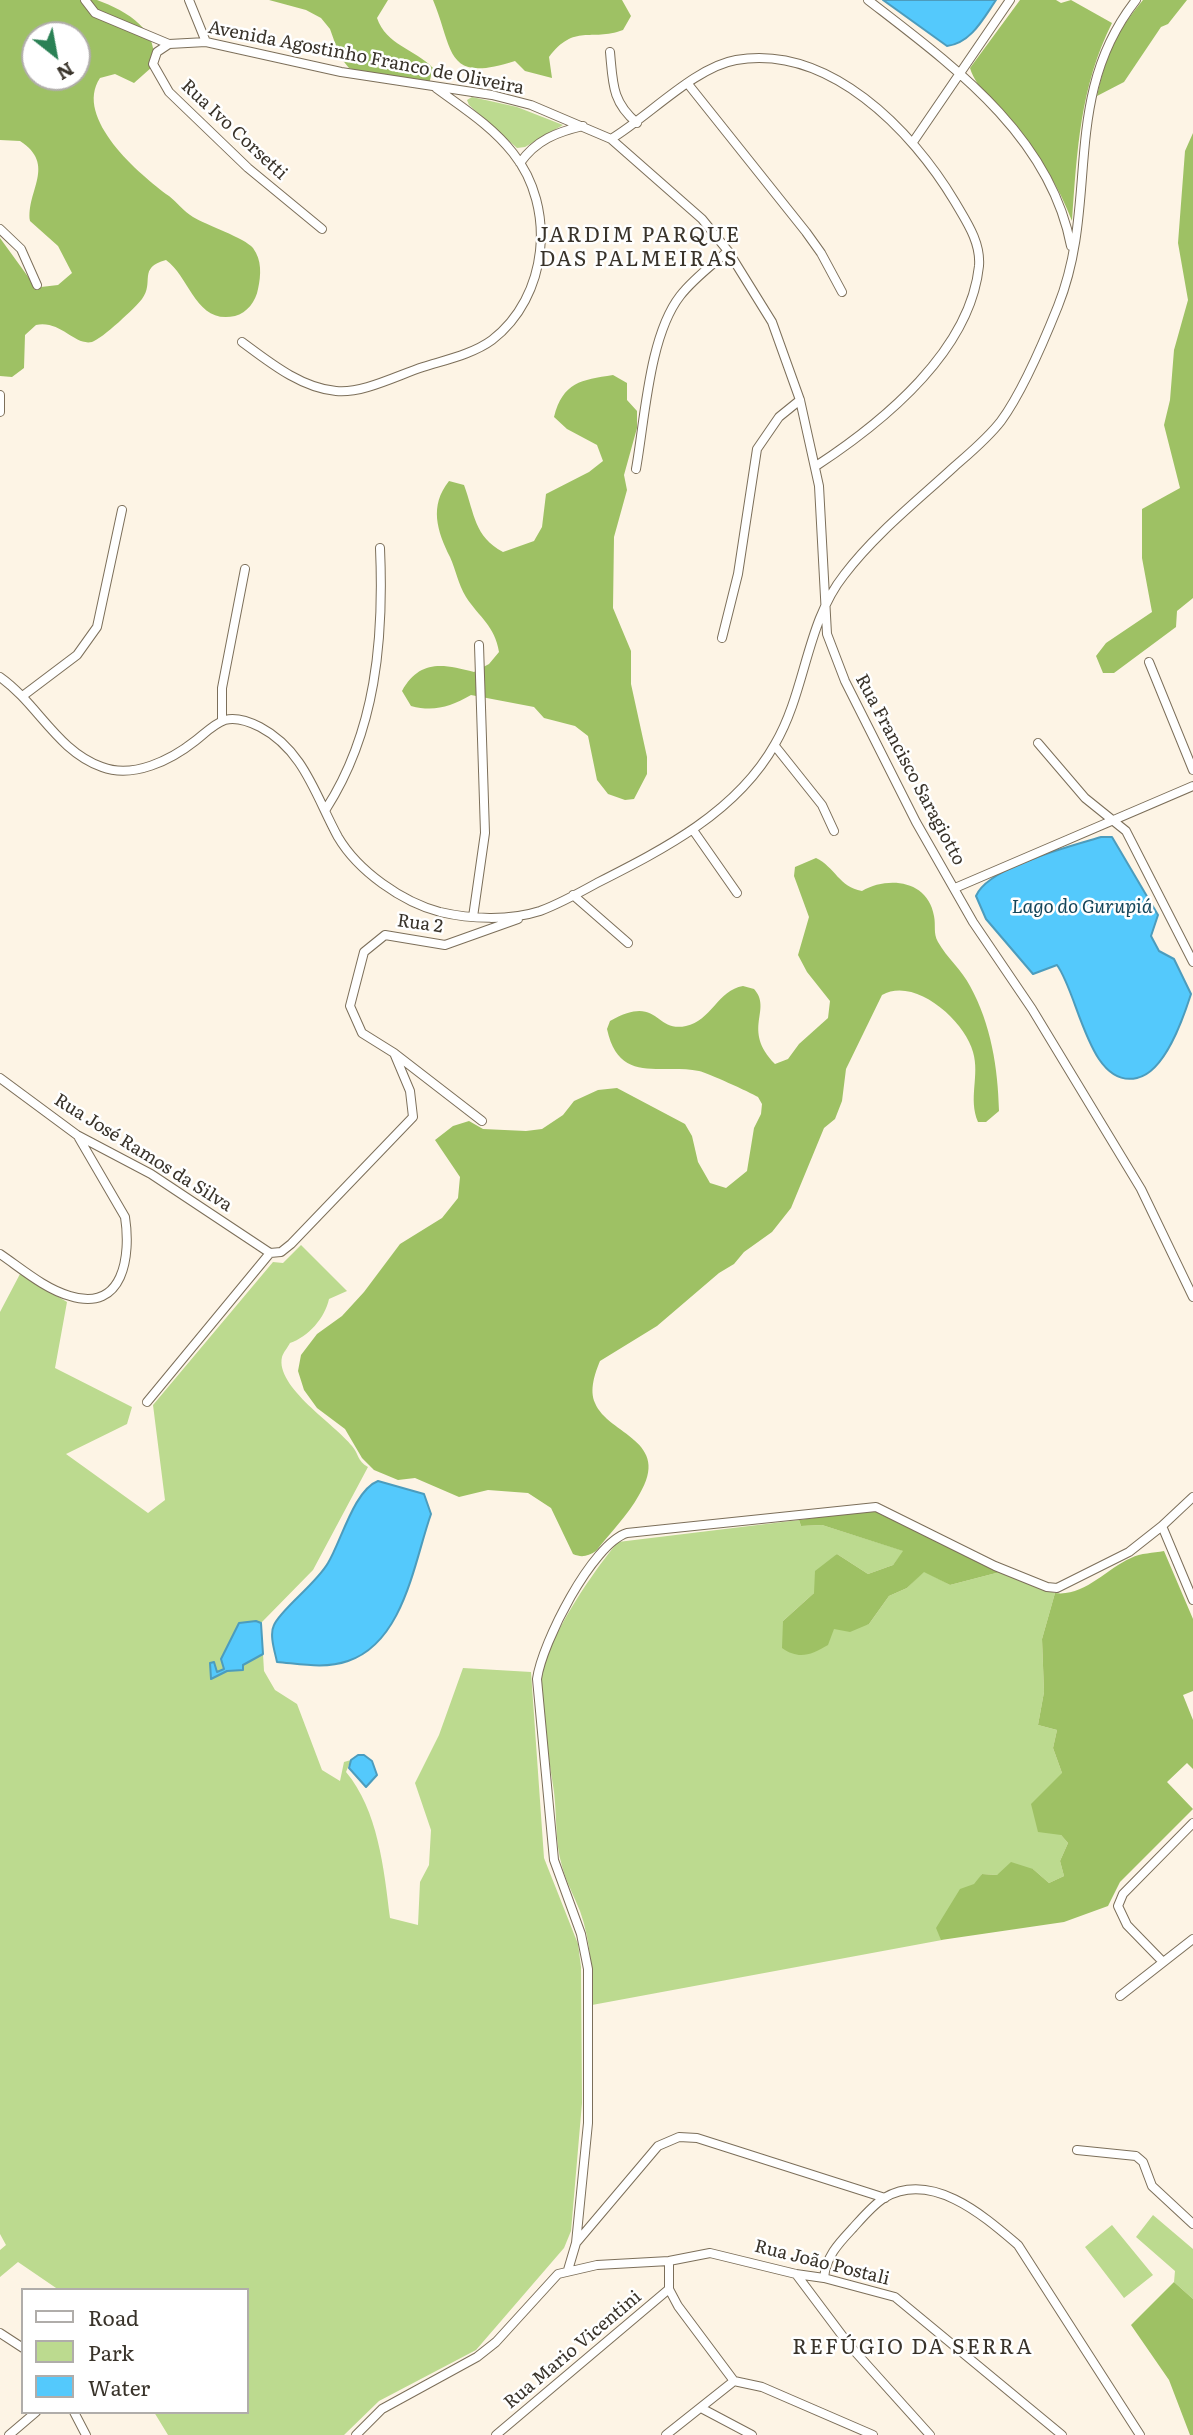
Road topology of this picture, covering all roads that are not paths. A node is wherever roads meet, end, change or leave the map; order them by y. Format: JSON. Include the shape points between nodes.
{"nodes":[{"id":1,"x":85,"y":0,"type":"edge"},
{"id":2,"x":190,"y":0,"type":"edge"},
{"id":3,"x":868,"y":0,"type":"edge"},
{"id":4,"x":1010,"y":0,"type":"edge"},
{"id":5,"x":1136,"y":0,"type":"edge"},
{"id":6,"x":206,"y":43,"type":"junction"},
{"id":7,"x":169,"y":44,"type":"junction"},
{"id":8,"x":610,"y":52,"type":"dead end"},
{"id":9,"x":961,"y":72,"type":"junction"},
{"id":10,"x":688,"y":84,"type":"junction"},
{"id":11,"x":433,"y":86,"type":"junction"},
{"id":12,"x":637,"y":123,"type":"junction"},
{"id":13,"x":583,"y":126,"type":"junction"},
{"id":14,"x":611,"y":139,"type":"junction"},
{"id":15,"x":913,"y":142,"type":"junction"},
{"id":16,"x":520,"y":163,"type":"junction"},
{"id":17,"x":0,"y":229,"type":"edge"},
{"id":18,"x":322,"y":229,"type":"dead end"},
{"id":19,"x":728,"y":251,"type":"junction"},
{"id":20,"x":1072,"y":252,"type":"junction"},
{"id":21,"x":37,"y":285,"type":"dead end"},
{"id":22,"x":842,"y":292,"type":"dead end"},
{"id":23,"x":242,"y":342,"type":"dead end"},
{"id":24,"x":0,"y":395,"type":"edge"},
{"id":25,"x":800,"y":400,"type":"junction"},
{"id":26,"x":0,"y":412,"type":"edge"},
{"id":27,"x":816,"y":466,"type":"junction"},
{"id":28,"x":636,"y":469,"type":"dead end"},
{"id":29,"x":122,"y":509,"type":"dead end"},
{"id":30,"x":380,"y":548,"type":"dead end"},
{"id":31,"x":245,"y":569,"type":"dead end"},
{"id":32,"x":824,"y":608,"type":"junction"},
{"id":33,"x":722,"y":638,"type":"dead end"},
{"id":34,"x":479,"y":645,"type":"dead end"},
{"id":35,"x":1149,"y":662,"type":"dead end"},
{"id":36,"x":0,"y":677,"type":"edge"},
{"id":37,"x":24,"y":695,"type":"junction"},
{"id":38,"x":222,"y":720,"type":"junction"},
{"id":39,"x":1038,"y":743,"type":"dead end"},
{"id":40,"x":775,"y":746,"type":"junction"},
{"id":41,"x":1193,"y":769,"type":"edge"},
{"id":42,"x":1193,"y":786,"type":"edge"},
{"id":43,"x":326,"y":809,"type":"junction"},
{"id":44,"x":1112,"y":819,"type":"junction"},
{"id":45,"x":693,"y":830,"type":"junction"},
{"id":46,"x":834,"y":831,"type":"dead end"},
{"id":47,"x":955,"y":888,"type":"junction"},
{"id":48,"x":737,"y":893,"type":"dead end"},
{"id":49,"x":573,"y":895,"type":"junction"},
{"id":50,"x":539,"y":911,"type":"junction"},
{"id":51,"x":473,"y":917,"type":"junction"},
{"id":52,"x":1189,"y":942,"type":"edge"},
{"id":53,"x":628,"y":943,"type":"dead end"},
{"id":54,"x":1193,"y":962,"type":"edge"},
{"id":55,"x":394,"y":1054,"type":"junction"},
{"id":56,"x":0,"y":1078,"type":"edge"},
{"id":57,"x":482,"y":1121,"type":"dead end"},
{"id":58,"x":77,"y":1135,"type":"junction"},
{"id":59,"x":270,"y":1253,"type":"junction"},
{"id":60,"x":0,"y":1254,"type":"edge"},
{"id":61,"x":1193,"y":1297,"type":"edge"},
{"id":62,"x":148,"y":1402,"type":"dead end"},
{"id":63,"x":1193,"y":1497,"type":"edge"},
{"id":64,"x":1162,"y":1527,"type":"junction"},
{"id":65,"x":1193,"y":1600,"type":"edge"},
{"id":66,"x":1193,"y":1823,"type":"edge"},
{"id":67,"x":1193,"y":1939,"type":"edge"},
{"id":68,"x":1163,"y":1962,"type":"junction"},
{"id":69,"x":1120,"y":1996,"type":"dead end"},
{"id":70,"x":1077,"y":2150,"type":"dead end"},
{"id":71,"x":885,"y":2198,"type":"junction"},
{"id":72,"x":1193,"y":2224,"type":"edge"},
{"id":73,"x":576,"y":2242,"type":"junction"},
{"id":74,"x":669,"y":2261,"type":"junction"},
{"id":75,"x":568,"y":2270,"type":"junction"},
{"id":76,"x":796,"y":2274,"type":"junction"},
{"id":77,"x":824,"y":2278,"type":"junction"},
{"id":78,"x":669,"y":2289,"type":"junction"},
{"id":79,"x":0,"y":2333,"type":"edge"},
{"id":80,"x":21,"y":2347,"type":"edge"},
{"id":81,"x":734,"y":2381,"type":"junction"},
{"id":82,"x":701,"y":2408,"type":"junction"},
{"id":83,"x":34,"y":2414,"type":"edge"},
{"id":84,"x":75,"y":2414,"type":"edge"},
{"id":85,"x":9,"y":2435,"type":"edge"},
{"id":86,"x":86,"y":2435,"type":"edge"},
{"id":87,"x":356,"y":2435,"type":"edge"},
{"id":88,"x":496,"y":2435,"type":"edge"},
{"id":89,"x":666,"y":2435,"type":"edge"},
{"id":90,"x":752,"y":2435,"type":"edge"},
{"id":91,"x":873,"y":2435,"type":"edge"},
{"id":92,"x":930,"y":2435,"type":"edge"},
{"id":93,"x":1062,"y":2435,"type":"edge"},
{"id":94,"x":1140,"y":2435,"type":"edge"}],
"edges":[{"from":1,"to":7,"type":"street","name":"Avenida Agostinho Franco de Oliveira","via":[[95,13]]},
{"from":2,"to":6,"type":"street"},
{"from":3,"to":9,"type":"street"},
{"from":4,"to":9,"type":"street"},
{"from":5,"to":20,"type":"street","via":[[1106,46],[1097,71],[1088,109]]},
{"from":6,"to":7,"type":"street","name":"Avenida Agostinho Franco de Oliveira"},
{"from":6,"to":11,"type":"street","name":"Avenida Agostinho Franco de Oliveira"},
{"from":7,"to":18,"type":"street","name":"Rua Ivo Corsetti","via":[[158,52],[153,64],[169,92],[248,168]]},
{"from":8,"to":12,"type":"street","via":[[621,109]]},
{"from":9,"to":15,"type":"street"},
{"from":9,"to":20,"type":"street","via":[[997,109],[1044,172],[1066,219]]},
{"from":10,"to":12,"type":"street"},
{"from":10,"to":15,"type":"street","via":[[733,60],[772,60],[814,70],[863,98]]},
{"from":10,"to":22,"type":"street","via":[[806,232]]},
{"from":11,"to":13,"type":"street","name":"Avenida Agostinho Franco de Oliveira","via":[[531,105]]},
{"from":11,"to":16,"type":"street","via":[[496,134]]},
{"from":12,"to":14,"type":"street"},
{"from":13,"to":14,"type":"street","name":"Avenida Agostinho Franco de Oliveira"},
{"from":13,"to":16,"type":"street","via":[[549,137],[527,152]]},
{"from":14,"to":19,"type":"street","name":"Avenida Agostinho Franco de Oliveira","via":[[702,219]]},
{"from":15,"to":27,"type":"street","via":[[939,175],[971,231],[979,264],[967,310],[941,359],[927,375]]},
{"from":16,"to":23,"type":"street","via":[[539,215],[538,267],[521,309],[489,342],[338,392],[295,377]]},
{"from":17,"to":21,"type":"street","via":[[21,249]]},
{"from":19,"to":25,"type":"street","name":"Avenida Agostinho Franco de Oliveira","via":[[772,322]]},
{"from":19,"to":28,"type":"street","via":[[679,298],[669,317],[659,344]]},
{"from":20,"to":32,"type":"street","via":[[1055,313],[1002,420],[874,541],[836,584]]},
{"from":24,"to":26,"type":"street"},
{"from":25,"to":27,"type":"street","name":"Avenida Agostinho Franco de Oliveira"},
{"from":25,"to":33,"type":"street","via":[[779,416],[757,449],[738,573]]},
{"from":27,"to":32,"type":"street","name":"Avenida Agostinho Franco de Oliveira"},
{"from":29,"to":37,"type":"street","via":[[97,627],[77,655]]},
{"from":30,"to":43,"type":"street","via":[[381,605],[370,705],[345,779]]},
{"from":31,"to":38,"type":"street","via":[[222,688]]},
{"from":32,"to":40,"type":"street"},
{"from":32,"to":47,"type":"street","name":"Rua Francisco Saragiotto","via":[[827,634],[845,681]]},
{"from":34,"to":51,"type":"street","via":[[485,833]]},
{"from":35,"to":41,"type":"street"},
{"from":36,"to":37,"type":"street"},
{"from":37,"to":38,"type":"street","via":[[70,748],[108,769],[154,764],[181,752]]},
{"from":38,"to":43,"type":"street","via":[[255,724],[272,734],[308,774]]},
{"from":39,"to":44,"type":"street","via":[[1078,791]]},
{"from":40,"to":45,"type":"street","via":[[743,788]]},
{"from":40,"to":46,"type":"street","via":[[822,805]]},
{"from":42,"to":44,"type":"street"},
{"from":43,"to":51,"type":"street","via":[[339,838],[378,879],[438,912]]},
{"from":44,"to":47,"type":"street"},
{"from":44,"to":52,"type":"street","via":[[1126,831]]},
{"from":45,"to":48,"type":"street"},
{"from":45,"to":49,"type":"street"},
{"from":47,"to":61,"type":"street","name":"Rua Francisco Saragiotto","via":[[1141,1189]]},
{"from":49,"to":50,"type":"street"},
{"from":49,"to":53,"type":"street"},
{"from":50,"to":51,"type":"street"},
{"from":50,"to":55,"type":"street","name":"Rua 2","via":[[445,945],[385,934],[364,953],[351,1006],[362,1033]]},
{"from":52,"to":54,"type":"street"},
{"from":55,"to":57,"type":"street","name":"Rua 2"},
{"from":55,"to":59,"type":"street","via":[[410,1091],[413,1117],[291,1244]]},
{"from":56,"to":58,"type":"street","name":"Rua José Ramos da Silva"},
{"from":58,"to":59,"type":"street","name":"Rua José Ramos da Silva","via":[[172,1186]]},
{"from":58,"to":60,"type":"street","via":[[125,1217],[123,1273],[117,1284],[85,1300],[52,1289]]},
{"from":59,"to":62,"type":"street"},
{"from":63,"to":64,"type":"street"},
{"from":64,"to":65,"type":"street"},
{"from":64,"to":73,"type":"street","via":[[1129,1552],[1057,1588],[995,1566],[876,1507],[627,1534],[610,1542],[572,1597],[544,1651],[537,1679],[554,1860],[581,1934],[588,1969],[588,2123]]},
{"from":66,"to":68,"type":"street","via":[[1123,1894],[1118,1906],[1127,1926]]},
{"from":67,"to":68,"type":"street"},
{"from":68,"to":69,"type":"street"},
{"from":70,"to":72,"type":"street","via":[[1136,2156],[1152,2186]]},
{"from":71,"to":73,"type":"street","via":[[697,2138],[679,2137],[658,2146]]},
{"from":71,"to":77,"type":"street","via":[[832,2251]]},
{"from":71,"to":94,"type":"street","via":[[940,2191],[1018,2245]]},
{"from":73,"to":75,"type":"street"},
{"from":74,"to":75,"type":"street","name":"Rua João Postali"},
{"from":74,"to":76,"type":"street","name":"Rua João Postali","via":[[710,2253]]},
{"from":74,"to":78,"type":"street"},
{"from":75,"to":87,"type":"street","via":[[558,2274],[477,2357],[383,2409]]},
{"from":76,"to":77,"type":"street","name":"Rua João Postali"},
{"from":76,"to":92,"type":"street","via":[[850,2346]]},
{"from":77,"to":93,"type":"street","name":"Rua João Postali","via":[[905,2303]]},
{"from":78,"to":81,"type":"street"},
{"from":78,"to":88,"type":"street","name":"Rua Mario Vicentini"},
{"from":79,"to":80,"type":"street"},
{"from":81,"to":82,"type":"street"},
{"from":81,"to":91,"type":"street","via":[[762,2387]]},
{"from":82,"to":89,"type":"street"},
{"from":82,"to":90,"type":"street"},
{"from":83,"to":85,"type":"street"},
{"from":84,"to":86,"type":"street"}]}
